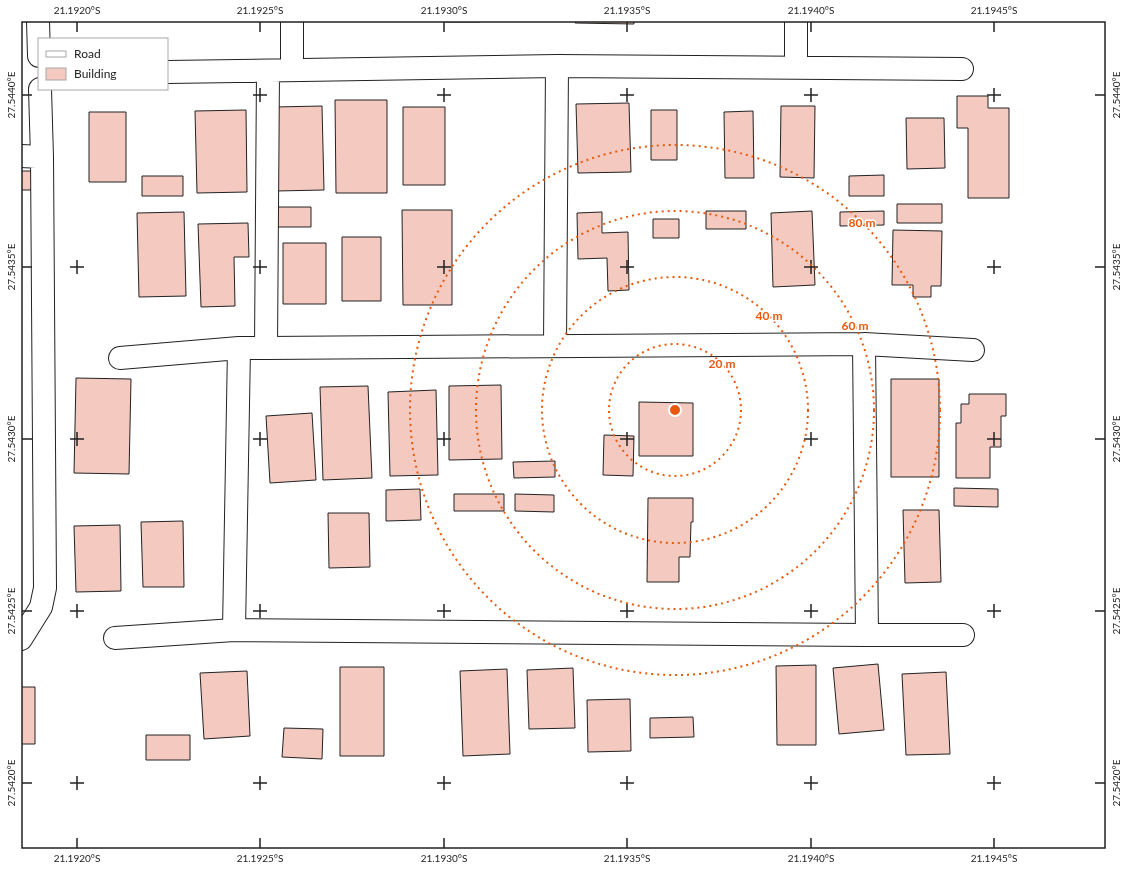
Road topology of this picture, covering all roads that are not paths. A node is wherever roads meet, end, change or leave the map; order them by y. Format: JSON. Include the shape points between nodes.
{"nodes":[{"id":1,"x":38,"y":21,"type":"edge"},
{"id":2,"x":292,"y":21,"type":"edge"},
{"id":3,"x":796,"y":21,"type":"edge"},
{"id":4,"x":38,"y":38,"type":"edge"},
{"id":5,"x":557,"y":66,"type":"junction"},
{"id":6,"x":796,"y":67,"type":"junction"},
{"id":7,"x":962,"y":69,"type":"dead end"},
{"id":8,"x":292,"y":70,"type":"junction"},
{"id":9,"x":268,"y":71,"type":"junction"},
{"id":10,"x":168,"y":72,"type":"edge"},
{"id":11,"x":40,"y":90,"type":"edge"},
{"id":12,"x":32,"y":156,"type":"edge"},
{"id":13,"x":864,"y":344,"type":"junction"},
{"id":14,"x":555,"y":345,"type":"junction"},
{"id":15,"x":240,"y":348,"type":"junction"},
{"id":16,"x":266,"y":348,"type":"junction"},
{"id":17,"x":973,"y":350,"type":"dead end"},
{"id":18,"x":120,"y":358,"type":"dead end"},
{"id":19,"x":234,"y":630,"type":"junction"},
{"id":20,"x":867,"y":635,"type":"junction"},
{"id":21,"x":963,"y":635,"type":"dead end"},
{"id":22,"x":115,"y":638,"type":"dead end"},
{"id":23,"x":21,"y":639,"type":"edge"}],
"edges":[{"from":1,"to":4,"type":"street"},
{"from":2,"to":8,"type":"street"},
{"from":3,"to":6,"type":"street"},
{"from":5,"to":6,"type":"street"},
{"from":5,"to":8,"type":"street"},
{"from":5,"to":14,"type":"street"},
{"from":6,"to":7,"type":"street"},
{"from":8,"to":9,"type":"street"},
{"from":9,"to":10,"type":"street"},
{"from":9,"to":16,"type":"street"},
{"from":11,"to":12,"type":"street"},
{"from":12,"to":23,"type":"street","via":[[45,588],[41,607]]},
{"from":13,"to":14,"type":"street"},
{"from":13,"to":17,"type":"street"},
{"from":13,"to":20,"type":"street"},
{"from":14,"to":16,"type":"street"},
{"from":15,"to":16,"type":"street"},
{"from":15,"to":18,"type":"street"},
{"from":15,"to":19,"type":"street"},
{"from":19,"to":20,"type":"street"},
{"from":19,"to":22,"type":"street"},
{"from":20,"to":21,"type":"street"}]}
